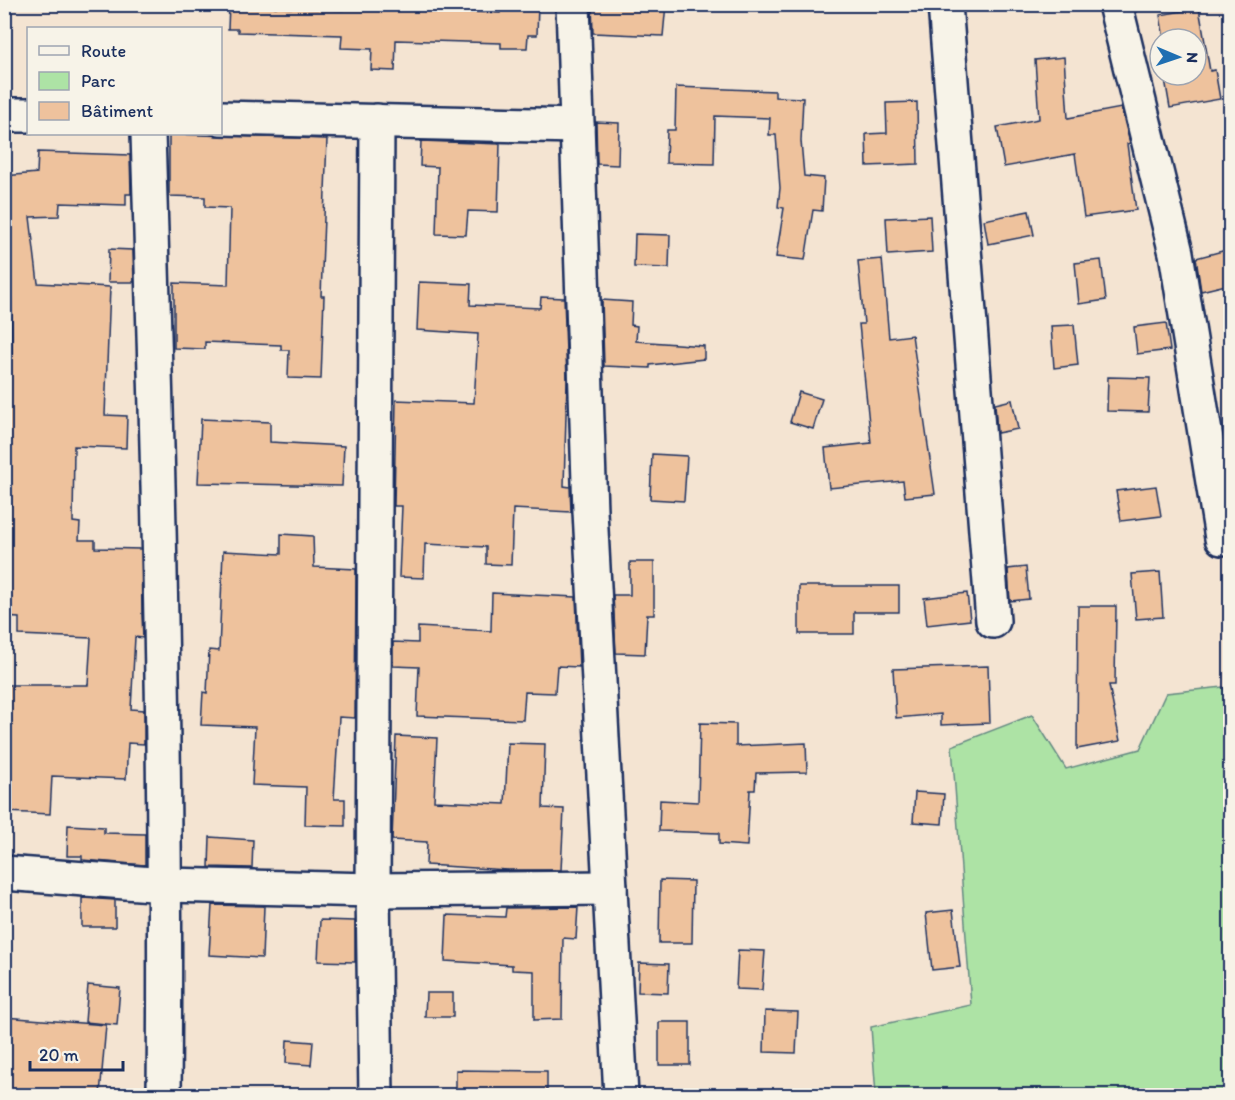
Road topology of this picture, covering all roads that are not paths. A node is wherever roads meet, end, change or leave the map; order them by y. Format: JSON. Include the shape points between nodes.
{"nodes":[{"id":1,"x":573,"y":4,"type":"edge"},
{"id":2,"x":945,"y":4,"type":"edge"},
{"id":3,"x":1115,"y":4,"type":"edge"},
{"id":4,"x":4,"y":115,"type":"edge"},
{"id":5,"x":27,"y":115,"type":"edge"},
{"id":6,"x":222,"y":118,"type":"edge"},
{"id":7,"x":377,"y":121,"type":"junction"},
{"id":8,"x":577,"y":126,"type":"junction"},
{"id":9,"x":148,"y":135,"type":"edge"},
{"id":10,"x":1222,"y":538,"type":"dead end"},
{"id":11,"x":993,"y":621,"type":"dead end"},
{"id":12,"x":4,"y":873,"type":"edge"},
{"id":13,"x":166,"y":885,"type":"junction"},
{"id":14,"x":609,"y":888,"type":"junction"},
{"id":15,"x":373,"y":890,"type":"junction"},
{"id":16,"x":164,"y":1095,"type":"edge"},
{"id":17,"x":376,"y":1095,"type":"edge"},
{"id":18,"x":621,"y":1095,"type":"edge"}],
"edges":[{"from":1,"to":8,"type":"street"},
{"from":2,"to":11,"type":"street"},
{"from":3,"to":10,"type":"street","via":[[1176,253]]},
{"from":4,"to":5,"type":"street"},
{"from":6,"to":7,"type":"street"},
{"from":7,"to":8,"type":"street"},
{"from":7,"to":15,"type":"street"},
{"from":8,"to":14,"type":"street","via":[[590,522]]},
{"from":9,"to":13,"type":"street"},
{"from":12,"to":13,"type":"street"},
{"from":13,"to":15,"type":"street"},
{"from":13,"to":16,"type":"street"},
{"from":14,"to":15,"type":"street"},
{"from":14,"to":18,"type":"street"},
{"from":15,"to":17,"type":"street"}]}
